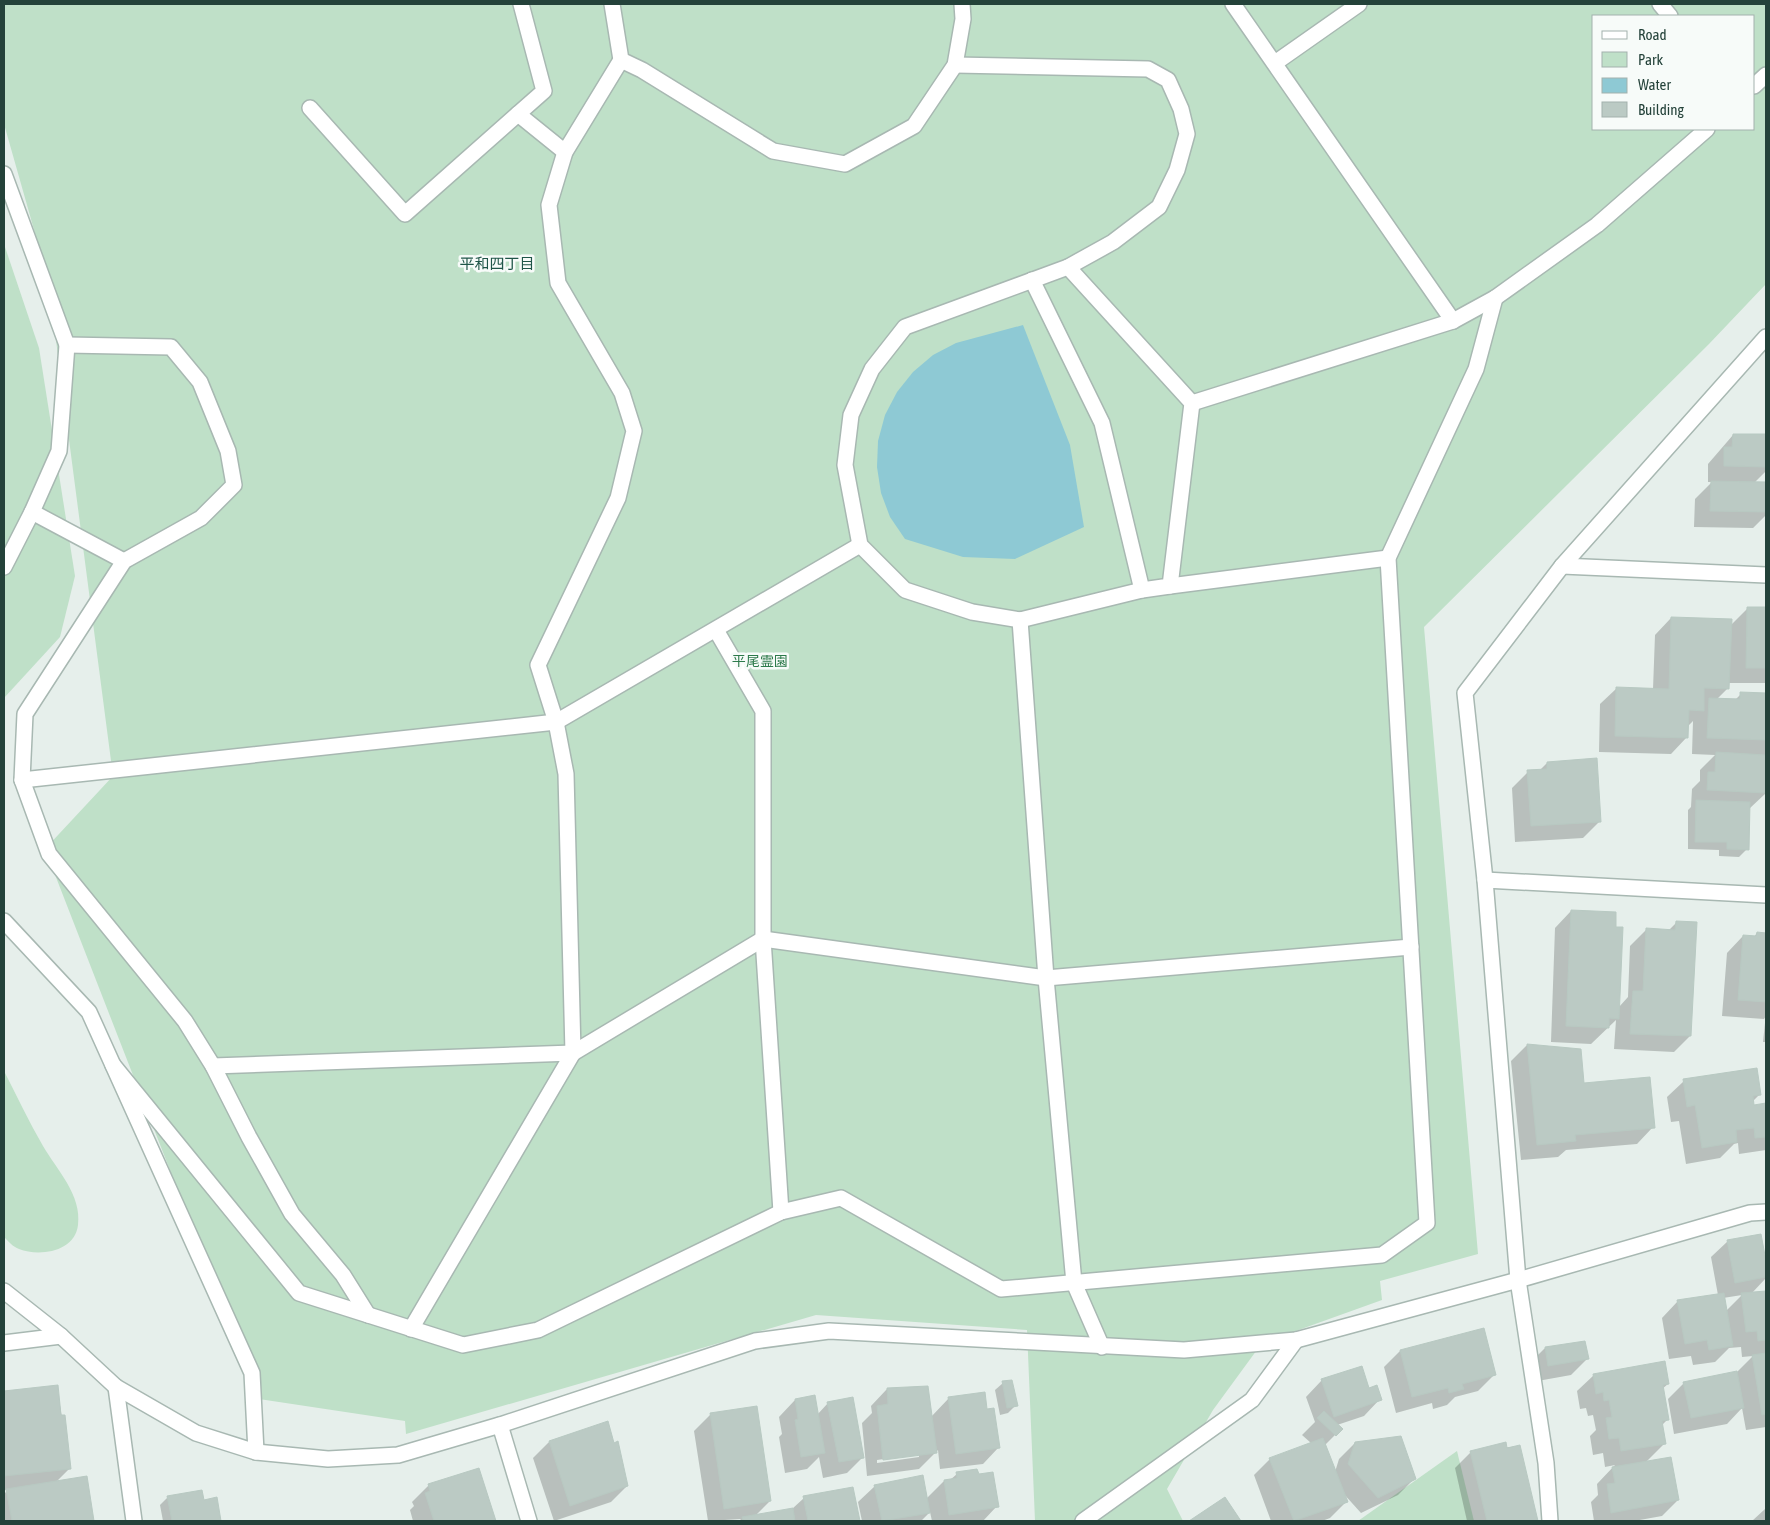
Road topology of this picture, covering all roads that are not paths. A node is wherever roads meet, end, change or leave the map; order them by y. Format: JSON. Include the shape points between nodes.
{"nodes":[{"id":1,"x":521,"y":4,"type":"edge"},
{"id":2,"x":612,"y":4,"type":"edge"},
{"id":3,"x":962,"y":4,"type":"edge"},
{"id":4,"x":1234,"y":4,"type":"edge"},
{"id":5,"x":1359,"y":4,"type":"edge"},
{"id":6,"x":1660,"y":4,"type":"edge"},
{"id":7,"x":1669,"y":15,"type":"edge"},
{"id":8,"x":621,"y":60,"type":"junction"},
{"id":9,"x":1275,"y":63,"type":"junction"},
{"id":10,"x":955,"y":65,"type":"junction"},
{"id":11,"x":1766,"y":75,"type":"edge"},
{"id":12,"x":1755,"y":85,"type":"edge"},
{"id":13,"x":310,"y":108,"type":"dead end"},
{"id":14,"x":518,"y":114,"type":"junction"},
{"id":15,"x":1706,"y":130,"type":"edge"},
{"id":16,"x":564,"y":152,"type":"junction"},
{"id":17,"x":4,"y":174,"type":"edge"},
{"id":18,"x":1068,"y":267,"type":"junction"},
{"id":19,"x":1032,"y":280,"type":"junction"},
{"id":20,"x":1496,"y":298,"type":"junction"},
{"id":21,"x":1453,"y":321,"type":"junction"},
{"id":22,"x":1766,"y":337,"type":"edge"},
{"id":23,"x":67,"y":345,"type":"junction"},
{"id":24,"x":1192,"y":403,"type":"junction"},
{"id":25,"x":32,"y":512,"type":"junction"},
{"id":26,"x":860,"y":545,"type":"junction"},
{"id":27,"x":1388,"y":558,"type":"junction"},
{"id":28,"x":124,"y":561,"type":"junction"},
{"id":29,"x":1562,"y":566,"type":"junction"},
{"id":30,"x":4,"y":567,"type":"edge"},
{"id":31,"x":1766,"y":575,"type":"edge"},
{"id":32,"x":1170,"y":586,"type":"junction"},
{"id":33,"x":1142,"y":590,"type":"junction"},
{"id":34,"x":1020,"y":620,"type":"junction"},
{"id":35,"x":716,"y":630,"type":"junction"},
{"id":36,"x":556,"y":722,"type":"junction"},
{"id":37,"x":22,"y":780,"type":"junction"},
{"id":38,"x":1485,"y":880,"type":"junction"},
{"id":39,"x":1766,"y":895,"type":"edge"},
{"id":40,"x":4,"y":921,"type":"edge"},
{"id":41,"x":763,"y":939,"type":"junction"},
{"id":42,"x":1411,"y":946,"type":"junction"},
{"id":43,"x":1046,"y":978,"type":"junction"},
{"id":44,"x":573,"y":1053,"type":"junction"},
{"id":45,"x":113,"y":1065,"type":"junction"},
{"id":46,"x":213,"y":1066,"type":"junction"},
{"id":47,"x":781,"y":1212,"type":"junction"},
{"id":48,"x":1766,"y":1212,"type":"edge"},
{"id":49,"x":1518,"y":1280,"type":"junction"},
{"id":50,"x":1074,"y":1283,"type":"junction"},
{"id":51,"x":4,"y":1290,"type":"edge"},
{"id":52,"x":368,"y":1315,"type":"junction"},
{"id":53,"x":411,"y":1329,"type":"junction"},
{"id":54,"x":61,"y":1336,"type":"junction"},
{"id":55,"x":1296,"y":1340,"type":"junction"},
{"id":56,"x":4,"y":1343,"type":"edge"},
{"id":57,"x":1102,"y":1347,"type":"junction"},
{"id":58,"x":116,"y":1387,"type":"junction"},
{"id":59,"x":500,"y":1425,"type":"junction"},
{"id":60,"x":256,"y":1452,"type":"junction"},
{"id":61,"x":134,"y":1521,"type":"edge"},
{"id":62,"x":529,"y":1521,"type":"edge"},
{"id":63,"x":1083,"y":1521,"type":"edge"},
{"id":64,"x":1550,"y":1521,"type":"edge"}],
"edges":[{"from":1,"to":14,"type":"street","via":[[544,91]]},
{"from":2,"to":8,"type":"street"},
{"from":3,"to":10,"type":"street","via":[[963,19]]},
{"from":4,"to":9,"type":"street"},
{"from":5,"to":9,"type":"street"},
{"from":6,"to":7,"type":"street"},
{"from":8,"to":10,"type":"street","via":[[773,151],[845,164],[914,126]]},
{"from":8,"to":16,"type":"street"},
{"from":9,"to":21,"type":"street"},
{"from":10,"to":18,"type":"street","via":[[1148,68],[1168,80],[1181,109],[1187,134],[1177,170],[1159,207],[1113,242]]},
{"from":11,"to":12,"type":"street"},
{"from":13,"to":14,"type":"street","via":[[405,214]]},
{"from":14,"to":16,"type":"street"},
{"from":15,"to":20,"type":"street","via":[[1597,226]]},
{"from":16,"to":36,"type":"street","via":[[549,205],[558,283],[622,393],[634,431],[618,498],[538,665]]},
{"from":17,"to":23,"type":"street"},
{"from":18,"to":19,"type":"street"},
{"from":18,"to":24,"type":"street"},
{"from":19,"to":26,"type":"street","via":[[905,327],[872,369],[851,415],[845,466]]},
{"from":19,"to":33,"type":"street","via":[[1102,422]]},
{"from":20,"to":21,"type":"street"},
{"from":20,"to":27,"type":"street","via":[[1476,369]]},
{"from":21,"to":24,"type":"street"},
{"from":22,"to":29,"type":"street"},
{"from":23,"to":25,"type":"street","via":[[59,451]]},
{"from":23,"to":28,"type":"street","via":[[171,347],[200,382],[228,451],[234,485],[201,518]]},
{"from":24,"to":32,"type":"street"},
{"from":25,"to":28,"type":"street"},
{"from":25,"to":30,"type":"street"},
{"from":26,"to":34,"type":"street","via":[[905,590],[972,612]]},
{"from":26,"to":35,"type":"street"},
{"from":27,"to":32,"type":"street"},
{"from":27,"to":42,"type":"street"},
{"from":28,"to":37,"type":"street","via":[[26,714]]},
{"from":29,"to":31,"type":"street"},
{"from":29,"to":38,"type":"street","via":[[1465,693]]},
{"from":32,"to":33,"type":"street"},
{"from":33,"to":34,"type":"street"},
{"from":34,"to":43,"type":"street"},
{"from":35,"to":36,"type":"street"},
{"from":35,"to":41,"type":"street","via":[[763,711]]},
{"from":36,"to":37,"type":"street"},
{"from":36,"to":44,"type":"street","via":[[566,774]]},
{"from":37,"to":46,"type":"street","via":[[49,854],[185,1021]]},
{"from":38,"to":39,"type":"street"},
{"from":38,"to":49,"type":"street"},
{"from":40,"to":45,"type":"street","via":[[89,1012]]},
{"from":41,"to":43,"type":"street"},
{"from":41,"to":44,"type":"street"},
{"from":41,"to":47,"type":"street"},
{"from":42,"to":43,"type":"street"},
{"from":42,"to":50,"type":"street","via":[[1427,1223],[1382,1255]]},
{"from":43,"to":50,"type":"street"},
{"from":44,"to":46,"type":"street"},
{"from":44,"to":53,"type":"street"},
{"from":45,"to":52,"type":"street","via":[[299,1293]]},
{"from":45,"to":60,"type":"street","via":[[252,1373]]},
{"from":46,"to":52,"type":"street","via":[[292,1214],[343,1276]]},
{"from":47,"to":50,"type":"street","via":[[841,1198],[1001,1289]]},
{"from":47,"to":53,"type":"street","via":[[538,1330],[463,1346]]},
{"from":48,"to":49,"type":"street","via":[[1750,1213]]},
{"from":49,"to":55,"type":"street"},
{"from":49,"to":64,"type":"street","via":[[1546,1463]]},
{"from":50,"to":57,"type":"street"},
{"from":51,"to":54,"type":"street"},
{"from":52,"to":53,"type":"street"},
{"from":54,"to":56,"type":"street"},
{"from":54,"to":58,"type":"street"},
{"from":55,"to":57,"type":"street","via":[[1184,1350]]},
{"from":55,"to":63,"type":"street","via":[[1252,1400]]},
{"from":57,"to":59,"type":"street","via":[[829,1331],[755,1341]]},
{"from":58,"to":60,"type":"street","via":[[196,1433]]},
{"from":58,"to":61,"type":"street"},
{"from":59,"to":60,"type":"street","via":[[398,1455],[328,1460]]},
{"from":59,"to":62,"type":"street"}]}
